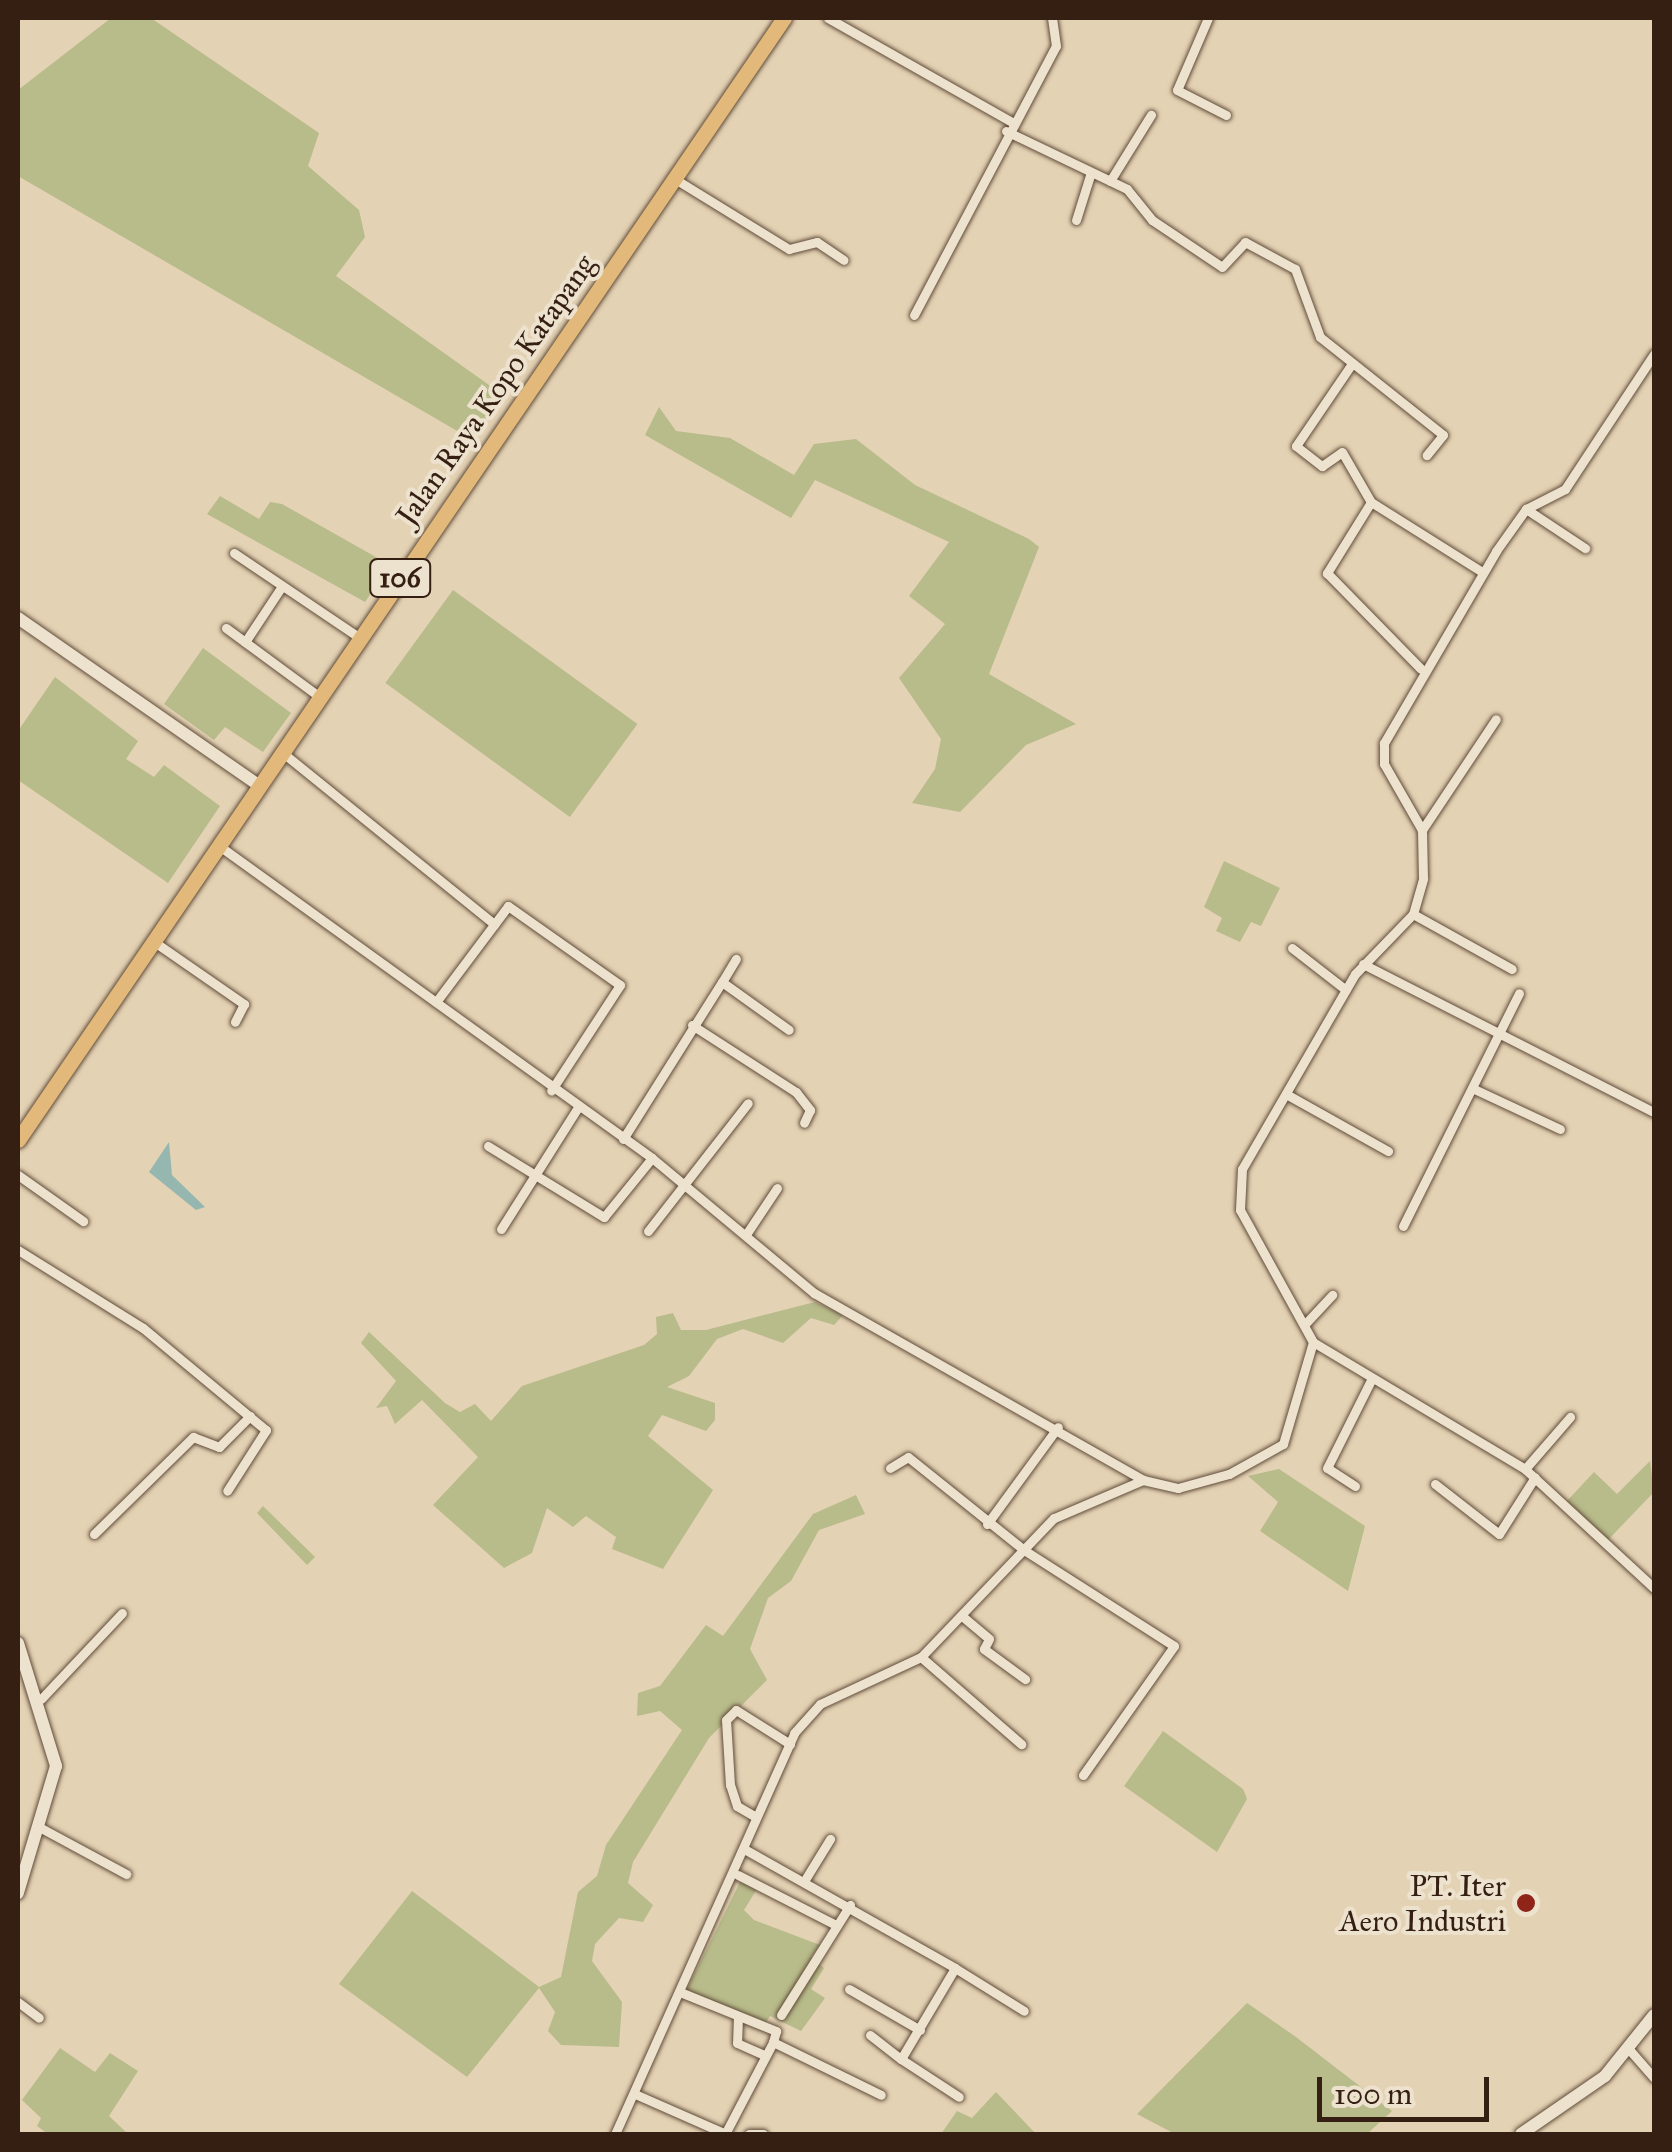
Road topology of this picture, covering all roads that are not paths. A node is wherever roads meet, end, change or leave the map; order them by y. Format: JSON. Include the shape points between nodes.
{"nodes":[{"id":1,"x":784,"y":18,"type":"edge"},
{"id":2,"x":828,"y":18,"type":"edge"},
{"id":3,"x":1052,"y":18,"type":"edge"},
{"id":4,"x":1208,"y":18,"type":"edge"},
{"id":5,"x":1150,"y":115,"type":"dead end"},
{"id":6,"x":1226,"y":115,"type":"dead end"},
{"id":7,"x":1009,"y":126,"type":"junction"},
{"id":8,"x":1091,"y":172,"type":"junction"},
{"id":9,"x":675,"y":179,"type":"junction"},
{"id":10,"x":1110,"y":181,"type":"junction"},
{"id":11,"x":1076,"y":220,"type":"dead end"},
{"id":12,"x":844,"y":260,"type":"dead end"},
{"id":13,"x":914,"y":315,"type":"dead end"},
{"id":14,"x":1654,"y":354,"type":"edge"},
{"id":15,"x":1351,"y":365,"type":"junction"},
{"id":16,"x":1427,"y":455,"type":"dead end"},
{"id":17,"x":1371,"y":502,"type":"junction"},
{"id":18,"x":1526,"y":509,"type":"junction"},
{"id":19,"x":1585,"y":548,"type":"dead end"},
{"id":20,"x":234,"y":553,"type":"dead end"},
{"id":21,"x":1482,"y":572,"type":"junction"},
{"id":22,"x":282,"y":586,"type":"junction"},
{"id":23,"x":18,"y":618,"type":"edge"},
{"id":24,"x":226,"y":628,"type":"dead end"},
{"id":25,"x":360,"y":638,"type":"junction"},
{"id":26,"x":245,"y":642,"type":"junction"},
{"id":27,"x":1422,"y":669,"type":"junction"},
{"id":28,"x":320,"y":697,"type":"junction"},
{"id":29,"x":1496,"y":720,"type":"dead end"},
{"id":30,"x":282,"y":752,"type":"junction"},
{"id":31,"x":258,"y":784,"type":"junction"},
{"id":32,"x":1422,"y":830,"type":"junction"},
{"id":33,"x":216,"y":845,"type":"junction"},
{"id":34,"x":1413,"y":914,"type":"junction"},
{"id":35,"x":494,"y":924,"type":"junction"},
{"id":36,"x":152,"y":940,"type":"junction"},
{"id":37,"x":1292,"y":948,"type":"dead end"},
{"id":38,"x":736,"y":959,"type":"dead end"},
{"id":39,"x":1363,"y":964,"type":"junction"},
{"id":40,"x":1512,"y":969,"type":"dead end"},
{"id":41,"x":722,"y":982,"type":"junction"},
{"id":42,"x":1346,"y":990,"type":"junction"},
{"id":43,"x":1519,"y":992,"type":"dead end"},
{"id":44,"x":436,"y":1002,"type":"junction"},
{"id":45,"x":235,"y":1022,"type":"dead end"},
{"id":46,"x":692,"y":1025,"type":"junction"},
{"id":47,"x":788,"y":1030,"type":"dead end"},
{"id":48,"x":1500,"y":1034,"type":"junction"},
{"id":49,"x":1472,"y":1088,"type":"junction"},
{"id":50,"x":551,"y":1091,"type":"junction"},
{"id":51,"x":1286,"y":1094,"type":"junction"},
{"id":52,"x":748,"y":1103,"type":"dead end"},
{"id":53,"x":578,"y":1108,"type":"junction"},
{"id":54,"x":1654,"y":1112,"type":"edge"},
{"id":55,"x":804,"y":1123,"type":"dead end"},
{"id":56,"x":1560,"y":1129,"type":"dead end"},
{"id":57,"x":624,"y":1139,"type":"junction"},
{"id":58,"x":18,"y":1140,"type":"edge"},
{"id":59,"x":488,"y":1146,"type":"dead end"},
{"id":60,"x":1388,"y":1151,"type":"dead end"},
{"id":61,"x":652,"y":1158,"type":"junction"},
{"id":62,"x":536,"y":1171,"type":"junction"},
{"id":63,"x":18,"y":1175,"type":"edge"},
{"id":64,"x":687,"y":1187,"type":"junction"},
{"id":65,"x":778,"y":1188,"type":"dead end"},
{"id":66,"x":83,"y":1220,"type":"dead end"},
{"id":67,"x":1403,"y":1226,"type":"dead end"},
{"id":68,"x":501,"y":1229,"type":"dead end"},
{"id":69,"x":648,"y":1231,"type":"dead end"},
{"id":70,"x":747,"y":1233,"type":"junction"},
{"id":71,"x":18,"y":1250,"type":"edge"},
{"id":72,"x":1332,"y":1295,"type":"dead end"},
{"id":73,"x":1305,"y":1324,"type":"junction"},
{"id":74,"x":1313,"y":1342,"type":"junction"},
{"id":75,"x":1371,"y":1380,"type":"junction"},
{"id":76,"x":250,"y":1416,"type":"junction"},
{"id":77,"x":1570,"y":1417,"type":"dead end"},
{"id":78,"x":1058,"y":1428,"type":"junction"},
{"id":79,"x":890,"y":1468,"type":"dead end"},
{"id":80,"x":1524,"y":1469,"type":"junction"},
{"id":81,"x":1535,"y":1477,"type":"junction"},
{"id":82,"x":1143,"y":1480,"type":"junction"},
{"id":83,"x":1435,"y":1484,"type":"dead end"},
{"id":84,"x":1355,"y":1486,"type":"dead end"},
{"id":85,"x":227,"y":1491,"type":"dead end"},
{"id":86,"x":987,"y":1524,"type":"junction"},
{"id":87,"x":94,"y":1534,"type":"dead end"},
{"id":88,"x":1024,"y":1550,"type":"junction"},
{"id":89,"x":1654,"y":1588,"type":"edge"},
{"id":90,"x":122,"y":1614,"type":"dead end"},
{"id":91,"x":962,"y":1616,"type":"junction"},
{"id":92,"x":18,"y":1643,"type":"edge"},
{"id":93,"x":922,"y":1657,"type":"junction"},
{"id":94,"x":1025,"y":1679,"type":"dead end"},
{"id":95,"x":41,"y":1699,"type":"junction"},
{"id":96,"x":790,"y":1744,"type":"junction"},
{"id":97,"x":1020,"y":1744,"type":"dead end"},
{"id":98,"x":1083,"y":1775,"type":"dead end"},
{"id":99,"x":756,"y":1817,"type":"junction"},
{"id":100,"x":41,"y":1828,"type":"junction"},
{"id":101,"x":830,"y":1839,"type":"dead end"},
{"id":102,"x":746,"y":1850,"type":"junction"},
{"id":103,"x":126,"y":1874,"type":"dead end"},
{"id":104,"x":738,"y":1875,"type":"junction"},
{"id":105,"x":806,"y":1878,"type":"junction"},
{"id":106,"x":18,"y":1893,"type":"edge"},
{"id":107,"x":850,"y":1905,"type":"junction"},
{"id":108,"x":836,"y":1925,"type":"junction"},
{"id":109,"x":955,"y":1968,"type":"junction"},
{"id":110,"x":848,"y":1989,"type":"dead end"},
{"id":111,"x":680,"y":1992,"type":"junction"},
{"id":112,"x":18,"y":2002,"type":"edge"},
{"id":113,"x":1024,"y":2011,"type":"dead end"},
{"id":114,"x":781,"y":2015,"type":"dead end"},
{"id":115,"x":1654,"y":2015,"type":"edge"},
{"id":116,"x":738,"y":2016,"type":"junction"},
{"id":117,"x":39,"y":2018,"type":"dead end"},
{"id":118,"x":920,"y":2030,"type":"junction"},
{"id":119,"x":870,"y":2035,"type":"dead end"},
{"id":120,"x":774,"y":2042,"type":"junction"},
{"id":121,"x":1628,"y":2048,"type":"junction"},
{"id":122,"x":764,"y":2055,"type":"junction"},
{"id":123,"x":901,"y":2059,"type":"junction"},
{"id":124,"x":1654,"y":2078,"type":"edge"},
{"id":125,"x":635,"y":2094,"type":"junction"},
{"id":126,"x":881,"y":2095,"type":"dead end"},
{"id":127,"x":959,"y":2096,"type":"dead end"},
{"id":128,"x":616,"y":2134,"type":"edge"},
{"id":129,"x":725,"y":2134,"type":"edge"},
{"id":130,"x":749,"y":2134,"type":"edge"},
{"id":131,"x":764,"y":2134,"type":"edge"},
{"id":132,"x":1520,"y":2134,"type":"edge"}],
"edges":[{"from":1,"to":9,"type":"main road","name":"Jalan Raya Kopo Katapang","number":"106"},
{"from":2,"to":7,"type":"street"},
{"from":3,"to":7,"type":"street","via":[[1056,46]]},
{"from":4,"to":6,"type":"street","via":[[1177,90]]},
{"from":5,"to":10,"type":"street"},
{"from":7,"to":8,"type":"street"},
{"from":7,"to":13,"type":"street"},
{"from":8,"to":10,"type":"street"},
{"from":8,"to":11,"type":"street"},
{"from":9,"to":12,"type":"street","via":[[788,249],[816,241]]},
{"from":9,"to":25,"type":"main road","name":"Jalan Raya Kopo Katapang","number":"106"},
{"from":10,"to":15,"type":"street","via":[[1222,267],[1246,242],[1295,269],[1315,330]]},
{"from":14,"to":18,"type":"street","via":[[1565,489]]},
{"from":15,"to":16,"type":"street","via":[[1444,435]]},
{"from":15,"to":17,"type":"street","via":[[1295,444],[1322,466],[1342,452]]},
{"from":17,"to":21,"type":"street"},
{"from":17,"to":27,"type":"street","via":[[1327,573]]},
{"from":18,"to":19,"type":"street"},
{"from":18,"to":21,"type":"street"},
{"from":20,"to":22,"type":"street"},
{"from":21,"to":27,"type":"street"},
{"from":22,"to":25,"type":"street"},
{"from":22,"to":26,"type":"street"},
{"from":23,"to":31,"type":"street"},
{"from":24,"to":26,"type":"street"},
{"from":25,"to":28,"type":"main road","name":"Jalan Raya Kopo Katapang","number":"106"},
{"from":26,"to":28,"type":"street"},
{"from":27,"to":32,"type":"street","via":[[1382,753]]},
{"from":28,"to":30,"type":"main road","name":"Jalan Raya Kopo Katapang","number":"106"},
{"from":29,"to":32,"type":"street"},
{"from":30,"to":31,"type":"main road","name":"Jalan Raya Kopo Katapang","number":"106"},
{"from":30,"to":35,"type":"street"},
{"from":31,"to":33,"type":"main road","name":"Jalan Raya Kopo Katapang","number":"106"},
{"from":32,"to":34,"type":"street"},
{"from":33,"to":36,"type":"main road","name":"Jalan Raya Kopo Katapang","number":"106"},
{"from":33,"to":44,"type":"street"},
{"from":34,"to":39,"type":"street"},
{"from":34,"to":40,"type":"street"},
{"from":35,"to":44,"type":"street"},
{"from":35,"to":50,"type":"street","via":[[511,908],[621,986]]},
{"from":36,"to":45,"type":"street","via":[[244,1004]]},
{"from":36,"to":58,"type":"main road","name":"Jalan Raya Kopo Katapang","number":"106"},
{"from":37,"to":42,"type":"street"},
{"from":38,"to":41,"type":"street"},
{"from":39,"to":42,"type":"street"},
{"from":39,"to":48,"type":"street"},
{"from":41,"to":46,"type":"street"},
{"from":41,"to":47,"type":"street"},
{"from":42,"to":51,"type":"street"},
{"from":43,"to":48,"type":"street"},
{"from":44,"to":50,"type":"street"},
{"from":46,"to":55,"type":"street","via":[[796,1092],[810,1110]]},
{"from":46,"to":57,"type":"street"},
{"from":48,"to":49,"type":"street"},
{"from":48,"to":54,"type":"street"},
{"from":49,"to":56,"type":"street"},
{"from":49,"to":67,"type":"street"},
{"from":50,"to":53,"type":"street"},
{"from":51,"to":60,"type":"street"},
{"from":51,"to":73,"type":"street","via":[[1242,1168],[1237,1202]]},
{"from":52,"to":64,"type":"street"},
{"from":53,"to":57,"type":"street"},
{"from":53,"to":62,"type":"street"},
{"from":57,"to":61,"type":"street"},
{"from":59,"to":62,"type":"street"},
{"from":61,"to":62,"type":"street","via":[[604,1217]]},
{"from":61,"to":64,"type":"street"},
{"from":62,"to":68,"type":"street"},
{"from":63,"to":66,"type":"street"},
{"from":64,"to":69,"type":"street"},
{"from":64,"to":70,"type":"street"},
{"from":65,"to":70,"type":"street"},
{"from":70,"to":78,"type":"street","via":[[800,1284]]},
{"from":71,"to":76,"type":"street","via":[[143,1328]]},
{"from":72,"to":73,"type":"street"},
{"from":73,"to":74,"type":"street"},
{"from":74,"to":75,"type":"street"},
{"from":74,"to":82,"type":"street","via":[[1274,1454],[1187,1486]]},
{"from":75,"to":80,"type":"street"},
{"from":75,"to":84,"type":"street","via":[[1328,1466]]},
{"from":76,"to":85,"type":"street","via":[[268,1437]]},
{"from":76,"to":87,"type":"street","via":[[219,1447],[193,1436]]},
{"from":77,"to":80,"type":"street"},
{"from":78,"to":82,"type":"street"},
{"from":78,"to":86,"type":"street"},
{"from":79,"to":86,"type":"street","via":[[908,1458]]},
{"from":80,"to":81,"type":"street"},
{"from":81,"to":83,"type":"street","via":[[1499,1534]]},
{"from":81,"to":89,"type":"street"},
{"from":82,"to":88,"type":"street","via":[[1054,1518]]},
{"from":86,"to":88,"type":"street"},
{"from":88,"to":91,"type":"street"},
{"from":88,"to":98,"type":"street","via":[[1174,1646]]},
{"from":90,"to":95,"type":"street"},
{"from":91,"to":93,"type":"street"},
{"from":91,"to":94,"type":"street","via":[[989,1639],[984,1649]]},
{"from":92,"to":95,"type":"street"},
{"from":93,"to":96,"type":"street","via":[[820,1704]]},
{"from":93,"to":97,"type":"street"},
{"from":95,"to":100,"type":"street","via":[[56,1766]]},
{"from":96,"to":99,"type":"street"},
{"from":96,"to":99,"type":"street","via":[[736,1710],[726,1720],[730,1785],[738,1807]]},
{"from":99,"to":102,"type":"street"},
{"from":100,"to":103,"type":"street"},
{"from":100,"to":106,"type":"street"},
{"from":101,"to":105,"type":"street"},
{"from":102,"to":104,"type":"street"},
{"from":102,"to":105,"type":"street"},
{"from":104,"to":108,"type":"street"},
{"from":104,"to":111,"type":"street"},
{"from":105,"to":107,"type":"street"},
{"from":107,"to":108,"type":"street"},
{"from":107,"to":109,"type":"street"},
{"from":108,"to":114,"type":"street"},
{"from":109,"to":113,"type":"street"},
{"from":109,"to":118,"type":"street"},
{"from":110,"to":118,"type":"street"},
{"from":111,"to":116,"type":"street"},
{"from":111,"to":125,"type":"street"},
{"from":112,"to":117,"type":"street"},
{"from":115,"to":121,"type":"street"},
{"from":116,"to":120,"type":"street","via":[[776,2031]]},
{"from":116,"to":122,"type":"street","via":[[738,2044]]},
{"from":118,"to":123,"type":"street"},
{"from":119,"to":123,"type":"street"},
{"from":120,"to":122,"type":"street"},
{"from":120,"to":126,"type":"street"},
{"from":121,"to":124,"type":"street"},
{"from":121,"to":132,"type":"street","via":[[1585,2092]]},
{"from":122,"to":129,"type":"street"},
{"from":123,"to":127,"type":"street"},
{"from":125,"to":128,"type":"street"},
{"from":125,"to":129,"type":"street"},
{"from":130,"to":131,"type":"street"}]}
